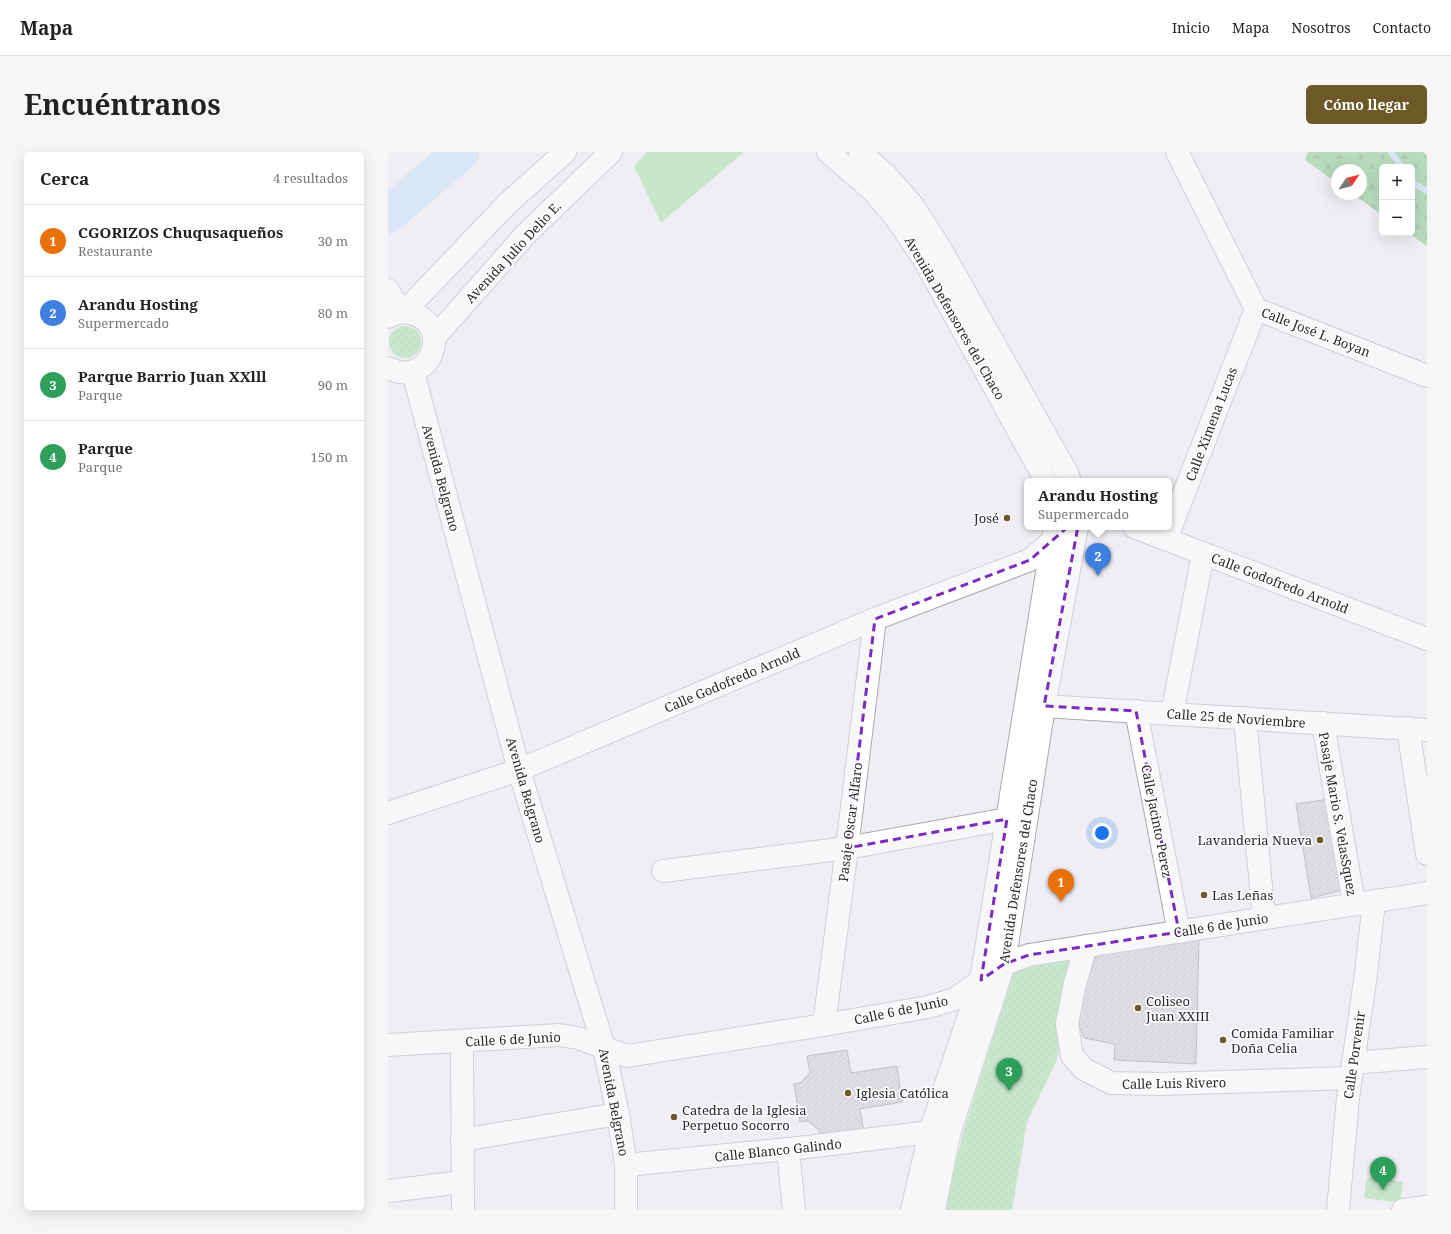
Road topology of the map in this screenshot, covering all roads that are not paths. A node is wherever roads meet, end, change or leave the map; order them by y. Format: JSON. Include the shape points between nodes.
{"nodes":[{"id":1,"x":565,"y":152,"type":"edge"},
{"id":2,"x":611,"y":152,"type":"edge"},
{"id":3,"x":828,"y":152,"type":"edge"},
{"id":4,"x":860,"y":152,"type":"edge"},
{"id":5,"x":1177,"y":152,"type":"edge"},
{"id":6,"x":388,"y":290,"type":"edge"},
{"id":7,"x":1256,"y":309,"type":"junction"},
{"id":8,"x":398,"y":313,"type":"edge"},
{"id":9,"x":434,"y":338,"type":"junction"},
{"id":10,"x":396,"y":371,"type":"edge"},
{"id":11,"x":1427,"y":376,"type":"edge"},
{"id":12,"x":1044,"y":478,"type":"edge"},
{"id":13,"x":1069,"y":478,"type":"edge"},
{"id":14,"x":1172,"y":524,"type":"edge"},
{"id":15,"x":1076,"y":530,"type":"edge"},
{"id":16,"x":1142,"y":530,"type":"edge"},
{"id":17,"x":1170,"y":530,"type":"edge"},
{"id":18,"x":1057,"y":532,"type":"edge"},
{"id":19,"x":1166,"y":539,"type":"junction"},
{"id":20,"x":1203,"y":554,"type":"junction"},
{"id":21,"x":875,"y":619,"type":"junction"},
{"id":22,"x":1427,"y":639,"type":"edge"},
{"id":23,"x":1044,"y":706,"type":"junction"},
{"id":24,"x":1136,"y":711,"type":"junction"},
{"id":25,"x":1172,"y":714,"type":"junction"},
{"id":26,"x":1245,"y":718,"type":"junction"},
{"id":27,"x":1323,"y":723,"type":"junction"},
{"id":28,"x":1417,"y":729,"type":"edge"},
{"id":29,"x":519,"y":770,"type":"junction"},
{"id":30,"x":388,"y":813,"type":"edge"},
{"id":31,"x":1007,"y":819,"type":"junction"},
{"id":32,"x":847,"y":848,"type":"junction"},
{"id":33,"x":1427,"y":854,"type":"edge"},
{"id":34,"x":663,"y":871,"type":"dead end"},
{"id":35,"x":1427,"y":893,"type":"edge"},
{"id":36,"x":1364,"y":903,"type":"junction"},
{"id":37,"x":1264,"y":918,"type":"junction"},
{"id":38,"x":1179,"y":932,"type":"junction"},
{"id":39,"x":1086,"y":946,"type":"junction"},
{"id":40,"x":1004,"y":964,"type":"junction"},
{"id":41,"x":981,"y":980,"type":"junction"},
{"id":42,"x":824,"y":1026,"type":"junction"},
{"id":43,"x":462,"y":1042,"type":"junction"},
{"id":44,"x":388,"y":1046,"type":"edge"},
{"id":45,"x":604,"y":1048,"type":"junction"},
{"id":46,"x":1427,"y":1057,"type":"edge"},
{"id":47,"x":1351,"y":1071,"type":"junction"},
{"id":48,"x":618,"y":1114,"type":"junction"},
{"id":49,"x":930,"y":1132,"type":"junction"},
{"id":50,"x":462,"y":1140,"type":"junction"},
{"id":51,"x":788,"y":1149,"type":"junction"},
{"id":52,"x":626,"y":1165,"type":"junction"},
{"id":53,"x":462,"y":1182,"type":"junction"},
{"id":54,"x":388,"y":1191,"type":"edge"},
{"id":55,"x":1427,"y":1207,"type":"edge"},
{"id":56,"x":463,"y":1210,"type":"edge"},
{"id":57,"x":626,"y":1210,"type":"edge"},
{"id":58,"x":794,"y":1210,"type":"edge"},
{"id":59,"x":912,"y":1210,"type":"edge"},
{"id":60,"x":934,"y":1210,"type":"edge"},
{"id":61,"x":1338,"y":1210,"type":"edge"},
{"id":62,"x":1403,"y":1210,"type":"edge"}],
"edges":[{"from":1,"to":8,"type":"street","via":[[508,203]]},
{"from":2,"to":9,"type":"street","name":"Avenida Julio Delio E.","via":[[526,234]]},
{"from":3,"to":12,"type":"street","name":"Avenida Defensores del Chaco","via":[[873,191],[896,218],[923,258]]},
{"from":4,"to":13,"type":"street","name":"Avenida Defensores del Chaco","via":[[886,174],[913,206],[940,248]]},
{"from":5,"to":7,"type":"street","name":"Calle José L. Boyan"},
{"from":6,"to":8,"type":"street"},
{"from":7,"to":11,"type":"street","name":"Calle José L. Boyan"},
{"from":7,"to":14,"type":"street","name":"Calle Ximena Lucas"},
{"from":8,"to":9,"type":"street","via":[[419,316],[431,329]]},
{"from":9,"to":10,"type":"street","via":[[432,355],[421,368]]},
{"from":10,"to":29,"type":"street","name":"Avenida Belgrano"},
{"from":15,"to":23,"type":"street","name":"Avenida Defensores del Chaco"},
{"from":16,"to":19,"type":"street","name":"Calle Godofredo Arnold"},
{"from":17,"to":19,"type":"street","name":"Calle Ximena Lucas"},
{"from":18,"to":21,"type":"street","name":"Calle Godofredo Arnold","via":[[1030,560]]},
{"from":18,"to":31,"type":"street","name":"Avenida Defensores del Chaco"},
{"from":19,"to":20,"type":"street","name":"Calle Godofredo Arnold"},
{"from":20,"to":22,"type":"street","name":"Calle Godofredo Arnold"},
{"from":20,"to":25,"type":"street"},
{"from":21,"to":29,"type":"street","name":"Calle Godofredo Arnold"},
{"from":21,"to":32,"type":"street","name":"Pasaje Oscar Alfaro"},
{"from":23,"to":24,"type":"street","name":"Calle 25 de Noviembre"},
{"from":23,"to":40,"type":"street","name":"Avenida Defensores del Chaco"},
{"from":24,"to":25,"type":"street","name":"Calle 25 de Noviembre"},
{"from":24,"to":38,"type":"street","name":"Calle Jacinto Perez"},
{"from":25,"to":26,"type":"street","name":"Calle 25 de Noviembre"},
{"from":26,"to":27,"type":"street","name":"Calle 25 de Noviembre"},
{"from":26,"to":37,"type":"street"},
{"from":27,"to":28,"type":"street","name":"Calle 25 de Noviembre"},
{"from":27,"to":36,"type":"street","name":"Pasaje Mario S. VelasSquez"},
{"from":28,"to":33,"type":"street"},
{"from":29,"to":30,"type":"street","name":"Calle Godofredo Arnold"},
{"from":29,"to":45,"type":"street","name":"Avenida Belgrano"},
{"from":31,"to":32,"type":"street"},
{"from":31,"to":41,"type":"street","name":"Avenida Defensores del Chaco"},
{"from":32,"to":34,"type":"street"},
{"from":32,"to":42,"type":"street","name":"Pasaje Oscar Alfaro"},
{"from":35,"to":36,"type":"street","name":"Calle 6 de Junio"},
{"from":36,"to":37,"type":"street","name":"Calle 6 de Junio"},
{"from":36,"to":47,"type":"street","name":"Calle Porvenir","via":[[1366,974]]},
{"from":37,"to":38,"type":"street","name":"Calle 6 de Junio"},
{"from":38,"to":39,"type":"street","name":"Calle 6 de Junio"},
{"from":39,"to":40,"type":"street","name":"Calle 6 de Junio","via":[[1029,955]]},
{"from":39,"to":47,"type":"street","name":"Calle Luis Rivero","via":[[1067,1024],[1072,1056],[1084,1068],[1111,1083],[1159,1084]]},
{"from":40,"to":41,"type":"street","name":"Calle 6 de Junio"},
{"from":40,"to":60,"type":"street","name":"Avenida Defensores del Chaco","via":[[949,1134]]},
{"from":41,"to":42,"type":"street","name":"Calle 6 de Junio","via":[[955,999],[928,1007]]},
{"from":41,"to":49,"type":"street","name":"Avenida Defensores del Chaco"},
{"from":42,"to":45,"type":"street","name":"Calle 6 de Junio","via":[[627,1056]]},
{"from":43,"to":44,"type":"street","name":"Calle 6 de Junio"},
{"from":43,"to":45,"type":"street","name":"Calle 6 de Junio","via":[[559,1035],[578,1038]]},
{"from":43,"to":50,"type":"street"},
{"from":45,"to":48,"type":"street","name":"Avenida Belgrano"},
{"from":46,"to":47,"type":"street","name":"Calle Luis Rivero"},
{"from":47,"to":61,"type":"street","name":"Calle Porvenir"},
{"from":48,"to":50,"type":"street"},
{"from":48,"to":52,"type":"street","name":"Avenida Belgrano"},
{"from":49,"to":51,"type":"street","name":"Calle Blanco Galindo"},
{"from":49,"to":59,"type":"street","name":"Avenida Defensores del Chaco"},
{"from":50,"to":53,"type":"street"},
{"from":51,"to":52,"type":"street","name":"Calle Blanco Galindo"},
{"from":51,"to":58,"type":"street"},
{"from":52,"to":57,"type":"street","name":"Avenida Belgrano"},
{"from":53,"to":54,"type":"street"},
{"from":53,"to":56,"type":"street"},
{"from":55,"to":62,"type":"street"}]}
